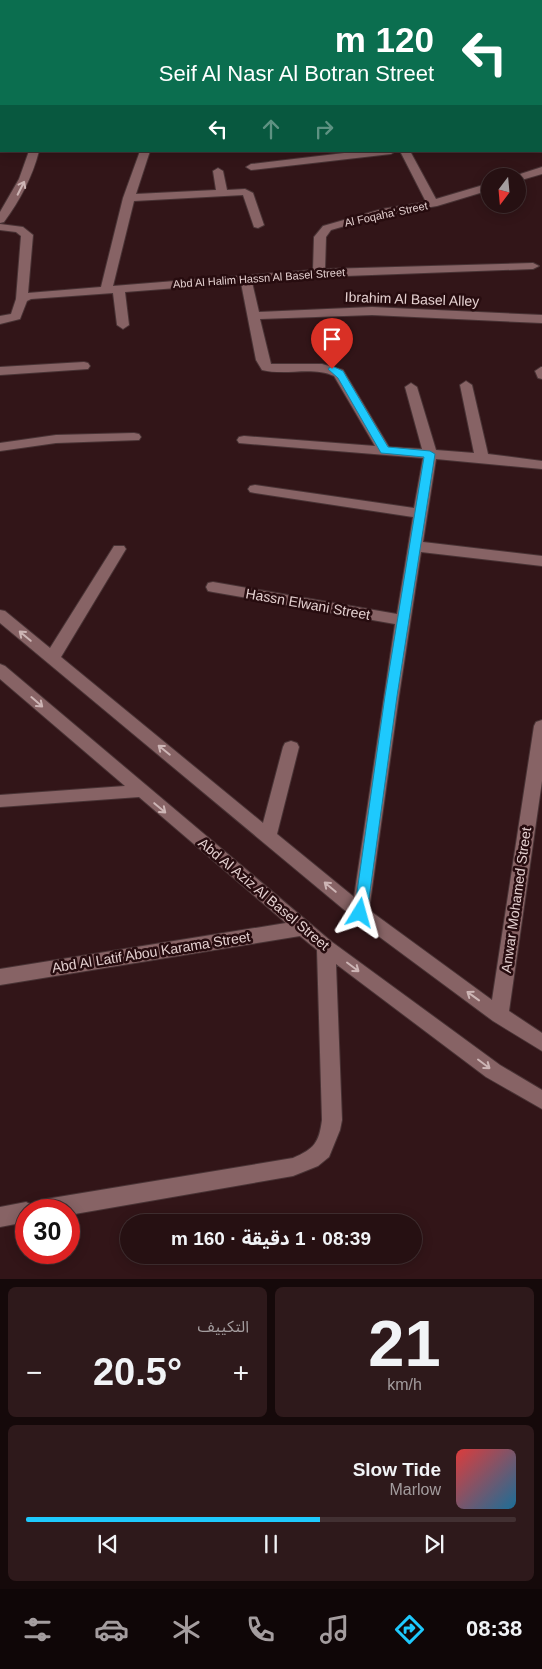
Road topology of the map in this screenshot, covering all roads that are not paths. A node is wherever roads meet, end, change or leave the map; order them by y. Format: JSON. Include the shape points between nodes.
{"nodes":[{"id":1,"x":34,"y":152,"type":"edge"},
{"id":2,"x":145,"y":152,"type":"edge"},
{"id":3,"x":384,"y":152,"type":"edge"},
{"id":4,"x":406,"y":152,"type":"edge"},
{"id":5,"x":252,"y":168,"type":"dead end"},
{"id":6,"x":542,"y":170,"type":"edge"},
{"id":7,"x":218,"y":171,"type":"dead end"},
{"id":8,"x":526,"y":175,"type":"edge"},
{"id":9,"x":481,"y":189,"type":"edge"},
{"id":10,"x":222,"y":193,"type":"junction"},
{"id":11,"x":129,"y":198,"type":"junction"},
{"id":12,"x":433,"y":204,"type":"junction"},
{"id":13,"x":0,"y":220,"type":"edge"},
{"id":14,"x":258,"y":225,"type":"dead end"},
{"id":15,"x":0,"y":227,"type":"edge"},
{"id":16,"x":533,"y":266,"type":"dead end"},
{"id":17,"x":319,"y":273,"type":"junction"},
{"id":18,"x":246,"y":278,"type":"junction"},
{"id":19,"x":113,"y":289,"type":"junction"},
{"id":20,"x":22,"y":298,"type":"junction"},
{"id":21,"x":252,"y":316,"type":"junction"},
{"id":22,"x":542,"y":319,"type":"edge"},
{"id":23,"x":0,"y":320,"type":"edge"},
{"id":24,"x":123,"y":325,"type":"dead end"},
{"id":25,"x":84,"y":366,"type":"dead end"},
{"id":26,"x":0,"y":371,"type":"edge"},
{"id":27,"x":466,"y":385,"type":"dead end"},
{"id":28,"x":411,"y":387,"type":"dead end"},
{"id":29,"x":134,"y":437,"type":"dead end"},
{"id":30,"x":244,"y":440,"type":"dead end"},
{"id":31,"x":0,"y":447,"type":"edge"},
{"id":32,"x":384,"y":450,"type":"junction"},
{"id":33,"x":430,"y":454,"type":"junction"},
{"id":34,"x":482,"y":458,"type":"junction"},
{"id":35,"x":542,"y":465,"type":"edge"},
{"id":36,"x":255,"y":489,"type":"dead end"},
{"id":37,"x":421,"y":514,"type":"junction"},
{"id":38,"x":416,"y":546,"type":"junction"},
{"id":39,"x":119,"y":549,"type":"dead end"},
{"id":40,"x":542,"y":561,"type":"edge"},
{"id":41,"x":213,"y":588,"type":"dead end"},
{"id":42,"x":0,"y":615,"type":"edge"},
{"id":43,"x":403,"y":620,"type":"junction"},
{"id":44,"x":52,"y":658,"type":"junction"},
{"id":45,"x":0,"y":670,"type":"edge"},
{"id":46,"x":542,"y":726,"type":"edge"},
{"id":47,"x":291,"y":746,"type":"dead end"},
{"id":48,"x":140,"y":791,"type":"junction"},
{"id":49,"x":0,"y":801,"type":"edge"},
{"id":50,"x":268,"y":836,"type":"junction"},
{"id":51,"x":360,"y":913,"type":"junction"},
{"id":52,"x":302,"y":928,"type":"junction"},
{"id":53,"x":326,"y":947,"type":"junction"},
{"id":54,"x":0,"y":977,"type":"edge"},
{"id":55,"x":499,"y":1015,"type":"junction"},
{"id":56,"x":542,"y":1043,"type":"edge"},
{"id":57,"x":542,"y":1100,"type":"edge"},
{"id":58,"x":80,"y":1203,"type":"edge"},
{"id":59,"x":15,"y":1214,"type":"edge"},
{"id":60,"x":0,"y":1217,"type":"edge"}],
"edges":[{"from":13,"to":1,"type":"street","one_way":true,"via":[[28,174]]},
{"from":2,"to":11,"type":"street"},
{"from":3,"to":5,"type":"street"},
{"from":4,"to":12,"type":"street","name":"Al Foqaha' Street"},
{"from":6,"to":8,"type":"street"},
{"from":7,"to":10,"type":"street"},
{"from":9,"to":12,"type":"street","name":"Al Foqaha' Street"},
{"from":10,"to":11,"type":"street"},
{"from":10,"to":14,"type":"street","via":[[248,193]]},
{"from":11,"to":19,"type":"street"},
{"from":12,"to":17,"type":"street","name":"Al Foqaha' Street","via":[[382,212],[327,228],[320,237]]},
{"from":15,"to":20,"type":"street","via":[[19,229],[27,235]]},
{"from":16,"to":17,"type":"street","name":"Abd Al Halim Hassn Al Basel Street"},
{"from":17,"to":18,"type":"street","name":"Abd Al Halim Hassn Al Basel Street"},
{"from":18,"to":19,"type":"street","name":"Abd Al Halim Hassn Al Basel Street"},
{"from":18,"to":21,"type":"street"},
{"from":19,"to":20,"type":"street","name":"Abd Al Halim Hassn Al Basel Street"},
{"from":19,"to":24,"type":"street"},
{"from":20,"to":23,"type":"street","via":[[16,316]]},
{"from":21,"to":22,"type":"street","name":"Ibrahim Al Basel Alley","via":[[372,311]]},
{"from":21,"to":32,"type":"street","via":[[266,366],[275,370],[324,368],[339,373]]},
{"from":25,"to":26,"type":"street"},
{"from":27,"to":34,"type":"street"},
{"from":28,"to":33,"type":"street"},
{"from":29,"to":31,"type":"street","via":[[56,439]]},
{"from":30,"to":32,"type":"street"},
{"from":32,"to":33,"type":"street"},
{"from":33,"to":34,"type":"street"},
{"from":33,"to":37,"type":"street"},
{"from":34,"to":35,"type":"street"},
{"from":36,"to":37,"type":"street"},
{"from":37,"to":38,"type":"street"},
{"from":38,"to":40,"type":"street"},
{"from":38,"to":43,"type":"street"},
{"from":39,"to":44,"type":"street"},
{"from":41,"to":43,"type":"street","name":"Hassn Elwani Street"},
{"from":44,"to":42,"type":"street","one_way":true},
{"from":43,"to":51,"type":"street"},
{"from":50,"to":44,"type":"street","one_way":true},
{"from":45,"to":48,"type":"street","name":"Abd Al Aziz Al Basel Street","one_way":true},
{"from":46,"to":55,"type":"street","name":"Anwar Mohamed Street"},
{"from":47,"to":50,"type":"street"},
{"from":48,"to":49,"type":"street"},
{"from":48,"to":52,"type":"street","name":"Abd Al Aziz Al Basel Street","one_way":true},
{"from":51,"to":50,"type":"street","one_way":true},
{"from":55,"to":51,"type":"street","one_way":true},
{"from":52,"to":53,"type":"street","name":"Abd Al Aziz Al Basel Street"},
{"from":52,"to":54,"type":"street","name":"Abd Al Latif Abou Karama Street"},
{"from":53,"to":57,"type":"street","name":"Abd Al Aziz Al Basel Street","one_way":true,"via":[[493,1071]]},
{"from":53,"to":58,"type":"street","via":[[332,1120],[329,1142],[315,1159],[293,1167]]},
{"from":55,"to":56,"type":"street"},
{"from":59,"to":60,"type":"street"}]}
